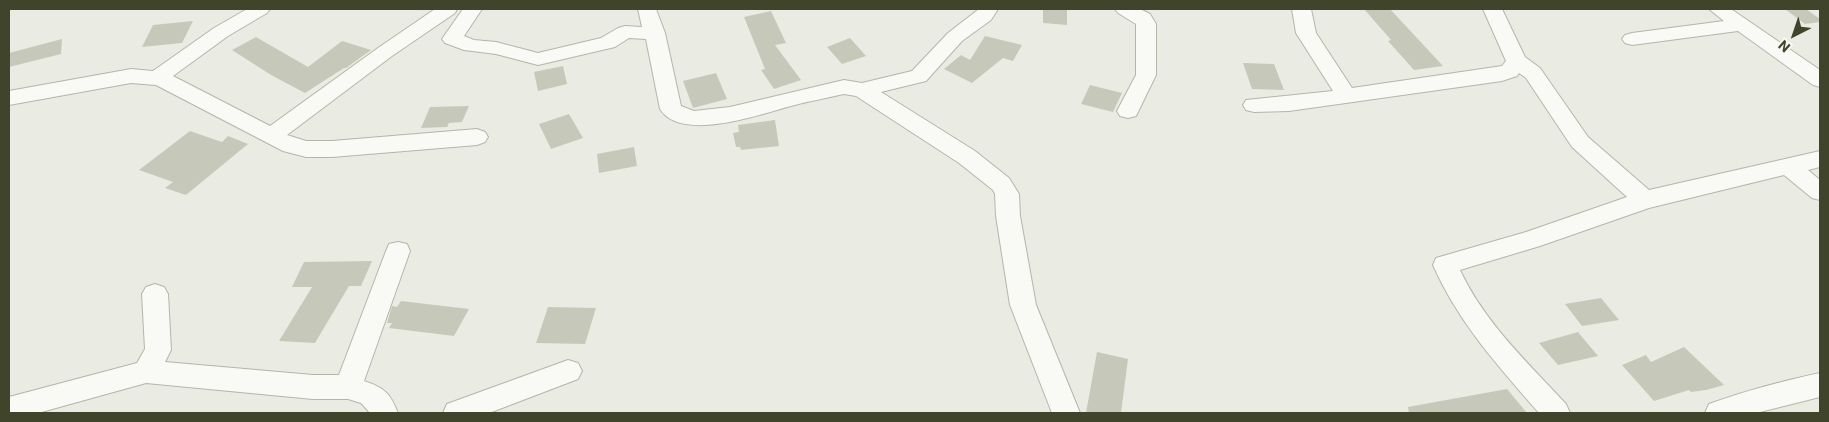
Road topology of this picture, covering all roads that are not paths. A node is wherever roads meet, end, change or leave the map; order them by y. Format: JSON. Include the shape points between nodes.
{"nodes":[{"id":1,"x":260,"y":9,"type":"edge"},
{"id":2,"x":448,"y":9,"type":"edge"},
{"id":3,"x":472,"y":9,"type":"edge"},
{"id":4,"x":647,"y":9,"type":"edge"},
{"id":5,"x":989,"y":9,"type":"edge"},
{"id":6,"x":1125,"y":9,"type":"edge"},
{"id":7,"x":1302,"y":9,"type":"edge"},
{"id":8,"x":1493,"y":9,"type":"edge"},
{"id":9,"x":1719,"y":9,"type":"edge"},
{"id":10,"x":1742,"y":25,"type":"junction"},
{"id":11,"x":654,"y":33,"type":"junction"},
{"id":12,"x":1632,"y":39,"type":"dead end"},
{"id":13,"x":1516,"y":61,"type":"junction"},
{"id":14,"x":158,"y":77,"type":"junction"},
{"id":15,"x":1820,"y":80,"type":"edge"},
{"id":16,"x":862,"y":90,"type":"junction"},
{"id":17,"x":1346,"y":95,"type":"junction"},
{"id":18,"x":9,"y":98,"type":"edge"},
{"id":19,"x":1254,"y":105,"type":"dead end"},
{"id":20,"x":1128,"y":111,"type":"dead end"},
{"id":21,"x":272,"y":135,"type":"junction"},
{"id":22,"x":477,"y":137,"type":"dead end"},
{"id":23,"x":1820,"y":158,"type":"edge"},
{"id":24,"x":1788,"y":166,"type":"junction"},
{"id":25,"x":1820,"y":192,"type":"edge"},
{"id":26,"x":1645,"y":200,"type":"junction"},
{"id":27,"x":398,"y":251,"type":"dead end"},
{"id":28,"x":155,"y":294,"type":"dead end"},
{"id":29,"x":146,"y":372,"type":"junction"},
{"id":30,"x":568,"y":372,"type":"dead end"},
{"id":31,"x":348,"y":387,"type":"junction"},
{"id":32,"x":1816,"y":391,"type":"edge"},
{"id":33,"x":9,"y":409,"type":"edge"},
{"id":34,"x":465,"y":412,"type":"edge"},
{"id":35,"x":384,"y":413,"type":"edge"},
{"id":36,"x":1066,"y":413,"type":"edge"},
{"id":37,"x":1556,"y":413,"type":"edge"},
{"id":38,"x":1719,"y":413,"type":"edge"}],
"edges":[{"from":1,"to":14,"type":"street"},
{"from":2,"to":21,"type":"street"},
{"from":3,"to":11,"type":"street","via":[[452,39],[538,59],[608,43],[625,32]]},
{"from":4,"to":11,"type":"street"},
{"from":5,"to":16,"type":"street","via":[[955,37],[919,76]]},
{"from":6,"to":20,"type":"street","via":[[1143,18],[1146,24],[1146,74]]},
{"from":7,"to":17,"type":"street","via":[[1306,33]]},
{"from":8,"to":13,"type":"street"},
{"from":9,"to":10,"type":"street"},
{"from":10,"to":12,"type":"street"},
{"from":10,"to":15,"type":"street"},
{"from":11,"to":16,"type":"street","via":[[671,109],[681,116],[706,118],[844,87]]},
{"from":13,"to":17,"type":"street","via":[[1510,71],[1502,74]]},
{"from":13,"to":26,"type":"street","via":[[1533,73],[1580,142]]},
{"from":14,"to":18,"type":"street","via":[[131,76]]},
{"from":14,"to":21,"type":"street"},
{"from":16,"to":36,"type":"street","via":[[966,157],[1001,184],[1007,194],[1023,305]]},
{"from":17,"to":19,"type":"street","via":[[1290,104]]},
{"from":21,"to":22,"type":"street","via":[[291,146],[315,149]]},
{"from":23,"to":24,"type":"street"},
{"from":24,"to":25,"type":"street"},
{"from":24,"to":26,"type":"street"},
{"from":26,"to":37,"type":"street","via":[[1531,240],[1445,265],[1450,279],[1476,319]]},
{"from":27,"to":31,"type":"street"},
{"from":28,"to":29,"type":"street","via":[[158,350]]},
{"from":29,"to":31,"type":"street","via":[[313,387]]},
{"from":29,"to":33,"type":"street"},
{"from":30,"to":34,"type":"street"},
{"from":31,"to":35,"type":"street","via":[[371,395]]},
{"from":32,"to":38,"type":"street","via":[[1779,394]]}]}
